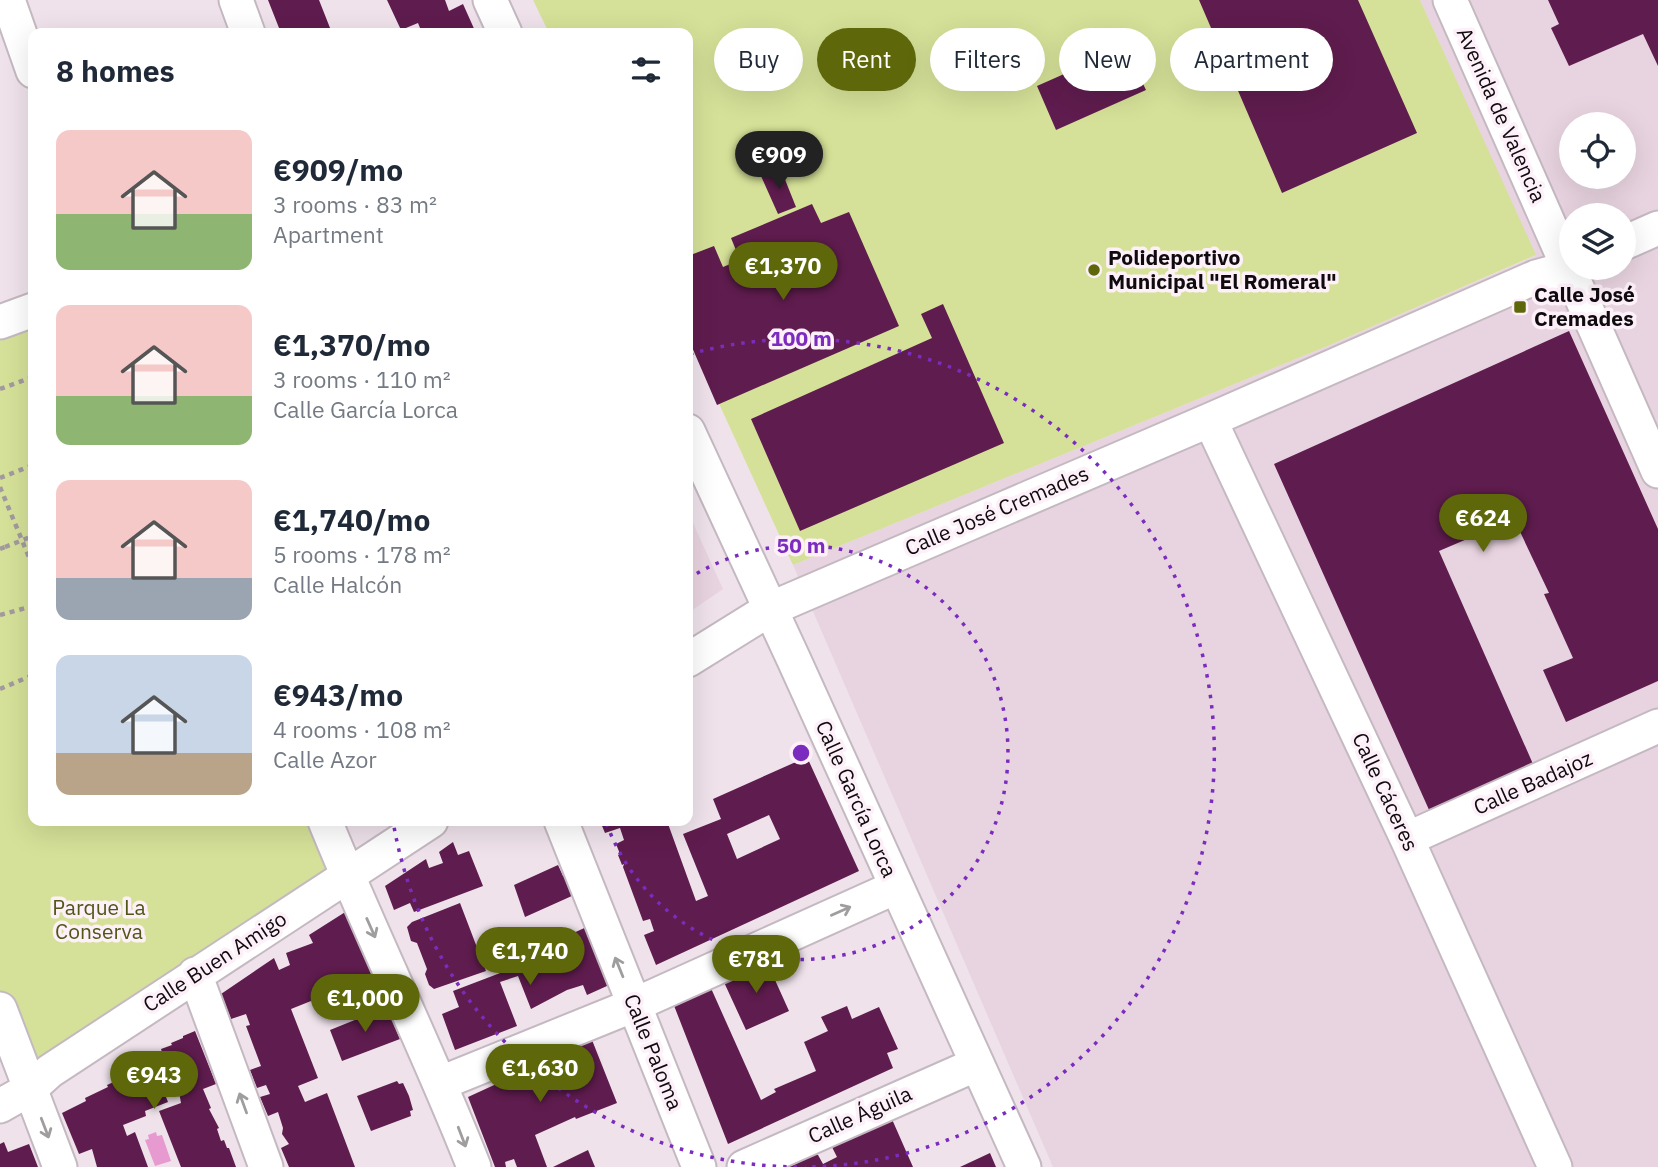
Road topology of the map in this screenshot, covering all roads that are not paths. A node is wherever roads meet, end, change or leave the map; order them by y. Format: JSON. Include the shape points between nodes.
{"nodes":[{"id":1,"x":8,"y":0,"type":"edge"},
{"id":2,"x":236,"y":0,"type":"edge"},
{"id":3,"x":490,"y":0,"type":"edge"},
{"id":4,"x":1450,"y":0,"type":"edge"},
{"id":5,"x":246,"y":28,"type":"edge"},
{"id":6,"x":503,"y":28,"type":"edge"},
{"id":7,"x":28,"y":57,"type":"edge"},
{"id":8,"x":1658,"y":228,"type":"edge"},
{"id":9,"x":1636,"y":238,"type":"edge"},
{"id":10,"x":1559,"y":243,"type":"edge"},
{"id":11,"x":1559,"y":270,"type":"edge"},
{"id":12,"x":1576,"y":280,"type":"edge"},
{"id":13,"x":28,"y":312,"type":"edge"},
{"id":14,"x":0,"y":322,"type":"edge"},
{"id":15,"x":1210,"y":420,"type":"junction"},
{"id":16,"x":693,"y":442,"type":"edge"},
{"id":17,"x":1658,"y":471,"type":"edge"},
{"id":18,"x":771,"y":609,"type":"junction"},
{"id":19,"x":693,"y":657,"type":"edge"},
{"id":20,"x":1658,"y":726,"type":"edge"},
{"id":21,"x":327,"y":826,"type":"edge"},
{"id":22,"x":423,"y":826,"type":"edge"},
{"id":23,"x":563,"y":826,"type":"edge"},
{"id":24,"x":1407,"y":839,"type":"junction"},
{"id":25,"x":347,"y":876,"type":"junction"},
{"id":26,"x":896,"y":887,"type":"junction"},
{"id":27,"x":195,"y":974,"type":"junction"},
{"id":28,"x":634,"y":1004,"type":"junction"},
{"id":29,"x":0,"y":1009,"type":"edge"},
{"id":30,"x":977,"y":1064,"type":"junction"},
{"id":31,"x":441,"y":1083,"type":"junction"},
{"id":32,"x":30,"y":1088,"type":"junction"},
{"id":33,"x":0,"y":1106,"type":"edge"},
{"id":34,"x":60,"y":1167,"type":"edge"},
{"id":35,"x":267,"y":1167,"type":"edge"},
{"id":36,"x":474,"y":1167,"type":"edge"},
{"id":37,"x":699,"y":1167,"type":"edge"},
{"id":38,"x":744,"y":1167,"type":"edge"},
{"id":39,"x":1024,"y":1167,"type":"edge"},
{"id":40,"x":1555,"y":1167,"type":"edge"}],
"edges":[{"from":1,"to":7,"type":"street"},
{"from":2,"to":5,"type":"street"},
{"from":3,"to":6,"type":"street"},
{"from":4,"to":10,"type":"street","name":"Avenida de Valencia"},
{"from":8,"to":9,"type":"street"},
{"from":11,"to":15,"type":"street","name":"Calle José Cremades"},
{"from":12,"to":17,"type":"street","name":"Avenida de Valencia"},
{"from":13,"to":14,"type":"street"},
{"from":15,"to":18,"type":"street","name":"Calle José Cremades"},
{"from":15,"to":24,"type":"street","name":"Calle Cáceres"},
{"from":16,"to":18,"type":"street","name":"Calle García Lorca"},
{"from":18,"to":19,"type":"street"},
{"from":18,"to":26,"type":"street","name":"Calle García Lorca"},
{"from":20,"to":24,"type":"street","name":"Calle Badajoz"},
{"from":21,"to":25,"type":"street"},
{"from":22,"to":25,"type":"street","name":"Calle Buen Amigo"},
{"from":28,"to":23,"type":"street","name":"Calle Paloma","one_way":true},
{"from":24,"to":40,"type":"street","name":"Calle Cáceres"},
{"from":25,"to":27,"type":"street","name":"Calle Buen Amigo"},
{"from":25,"to":31,"type":"street","one_way":true},
{"from":28,"to":26,"type":"street","one_way":true},
{"from":26,"to":30,"type":"street","name":"Calle García Lorca"},
{"from":27,"to":32,"type":"street","name":"Calle Buen Amigo"},
{"from":35,"to":27,"type":"street","one_way":true},
{"from":28,"to":31,"type":"street"},
{"from":28,"to":37,"type":"street","name":"Calle Paloma"},
{"from":29,"to":32,"type":"street"},
{"from":30,"to":38,"type":"street","name":"Calle Águila"},
{"from":30,"to":39,"type":"street","name":"Calle García Lorca"},
{"from":31,"to":36,"type":"street","one_way":true},
{"from":32,"to":33,"type":"street","name":"Calle Buen Amigo"},
{"from":32,"to":34,"type":"street","one_way":true}]}
